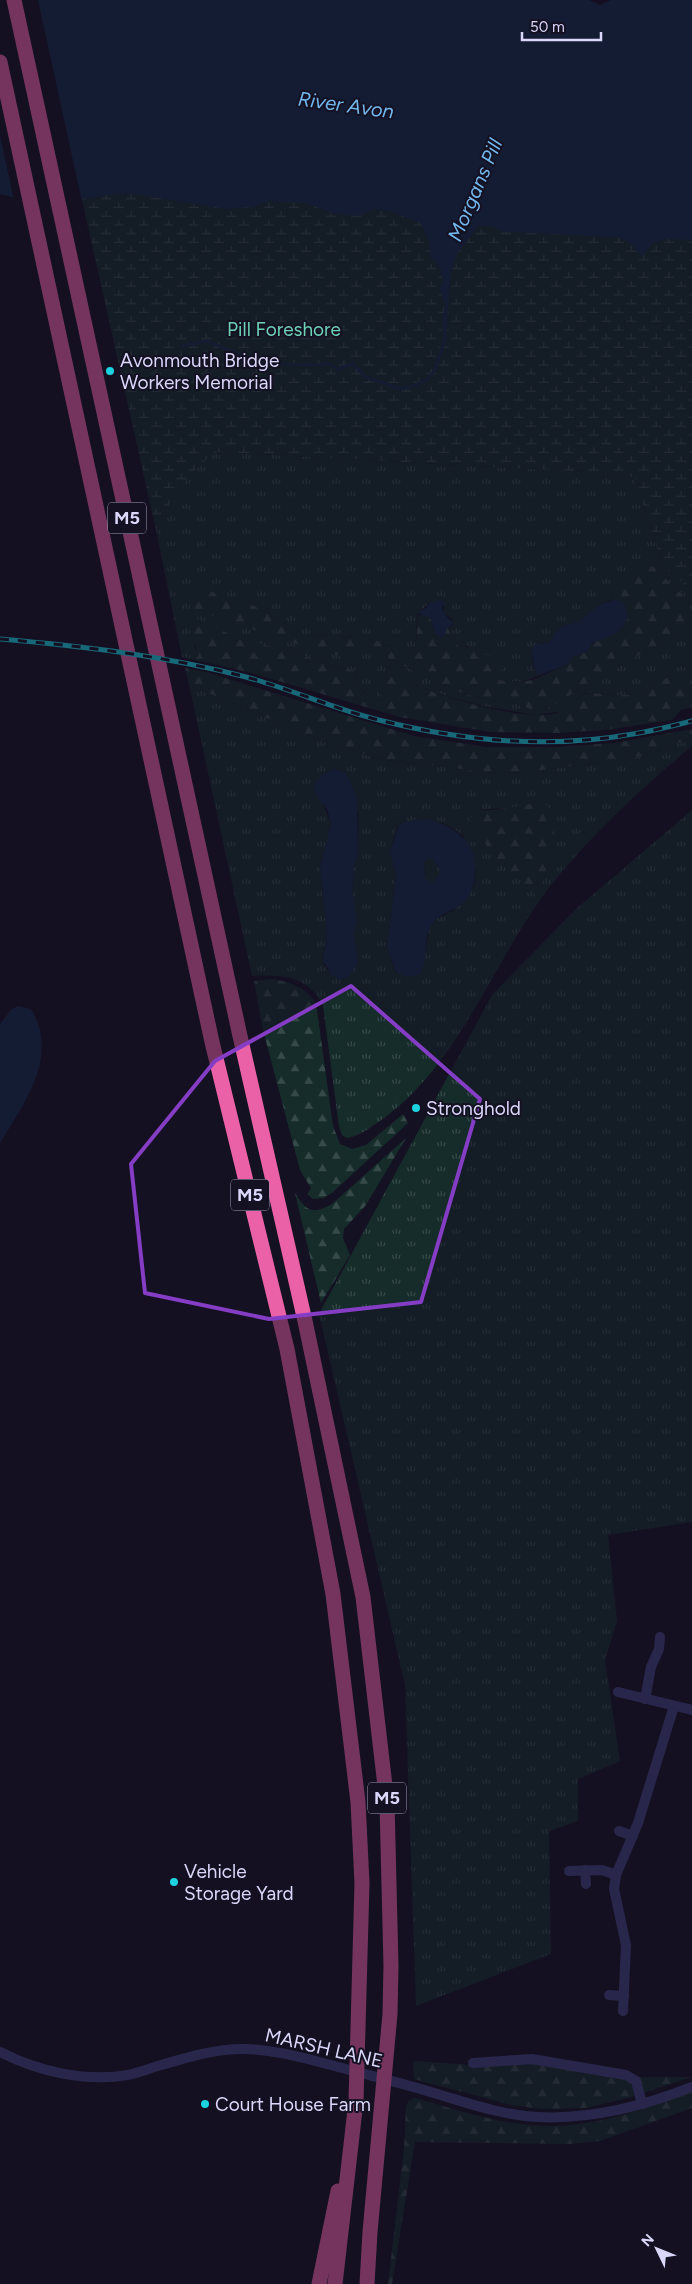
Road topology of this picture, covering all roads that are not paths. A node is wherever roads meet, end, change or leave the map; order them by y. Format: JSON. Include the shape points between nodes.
{"nodes":[{"id":1,"x":14,"y":0,"type":"edge"},
{"id":2,"x":0,"y":62,"type":"edge"},
{"id":3,"x":660,"y":1637,"type":"dead end"},
{"id":4,"x":618,"y":1692,"type":"dead end"},
{"id":5,"x":645,"y":1699,"type":"junction"},
{"id":6,"x":674,"y":1706,"type":"junction"},
{"id":7,"x":692,"y":1710,"type":"edge"},
{"id":8,"x":619,"y":1831,"type":"dead end"},
{"id":9,"x":633,"y":1836,"type":"junction"},
{"id":10,"x":585,"y":1870,"type":"junction"},
{"id":11,"x":569,"y":1871,"type":"dead end"},
{"id":12,"x":616,"y":1875,"type":"junction"},
{"id":13,"x":586,"y":1884,"type":"dead end"},
{"id":14,"x":609,"y":1996,"type":"dead end"},
{"id":15,"x":624,"y":1996,"type":"junction"},
{"id":16,"x":623,"y":2011,"type":"dead end"},
{"id":17,"x":0,"y":2052,"type":"edge"},
{"id":18,"x":473,"y":2063,"type":"dead end"},
{"id":19,"x":692,"y":2087,"type":"edge"},
{"id":20,"x":356,"y":2102,"type":"junction"},
{"id":21,"x":642,"y":2104,"type":"junction"},
{"id":22,"x":370,"y":2232,"type":"junction"},
{"id":23,"x":319,"y":2284,"type":"edge"},
{"id":24,"x":335,"y":2284,"type":"edge"},
{"id":25,"x":361,"y":2284,"type":"edge"},
{"id":26,"x":368,"y":2284,"type":"edge"}],
"edges":[{"from":1,"to":22,"type":"highway","number":"M5","via":[[363,1597],[387,1803],[391,1966],[390,2014]]},
{"from":2,"to":20,"type":"highway","number":"M5","via":[[212,1042],[287,1349],[333,1594],[358,1802],[362,1883]]},
{"from":3,"to":5,"type":"street"},
{"from":4,"to":5,"type":"street"},
{"from":5,"to":6,"type":"street"},
{"from":6,"to":7,"type":"street"},
{"from":6,"to":9,"type":"street"},
{"from":8,"to":9,"type":"street"},
{"from":9,"to":12,"type":"street"},
{"from":10,"to":11,"type":"street"},
{"from":10,"to":12,"type":"street","via":[[602,1870]]},
{"from":10,"to":13,"type":"street"},
{"from":12,"to":15,"type":"street","via":[[614,1890],[626,1945]]},
{"from":14,"to":15,"type":"street"},
{"from":15,"to":16,"type":"street"},
{"from":17,"to":21,"type":"street","name":"MARSH LANE","via":[[40,2069],[93,2076],[128,2075],[214,2052],[246,2049],[277,2052],[326,2064],[507,2114],[538,2118],[586,2116]]},
{"from":18,"to":21,"type":"street","via":[[532,2059],[626,2076],[636,2081]]},
{"from":19,"to":21,"type":"street","name":"MARSH LANE"},
{"from":20,"to":23,"type":"highway","number":"M5"},
{"from":20,"to":24,"type":"highway","number":"M5"},
{"from":22,"to":25,"type":"highway","number":"M5"},
{"from":22,"to":26,"type":"highway","number":"M5"}]}
